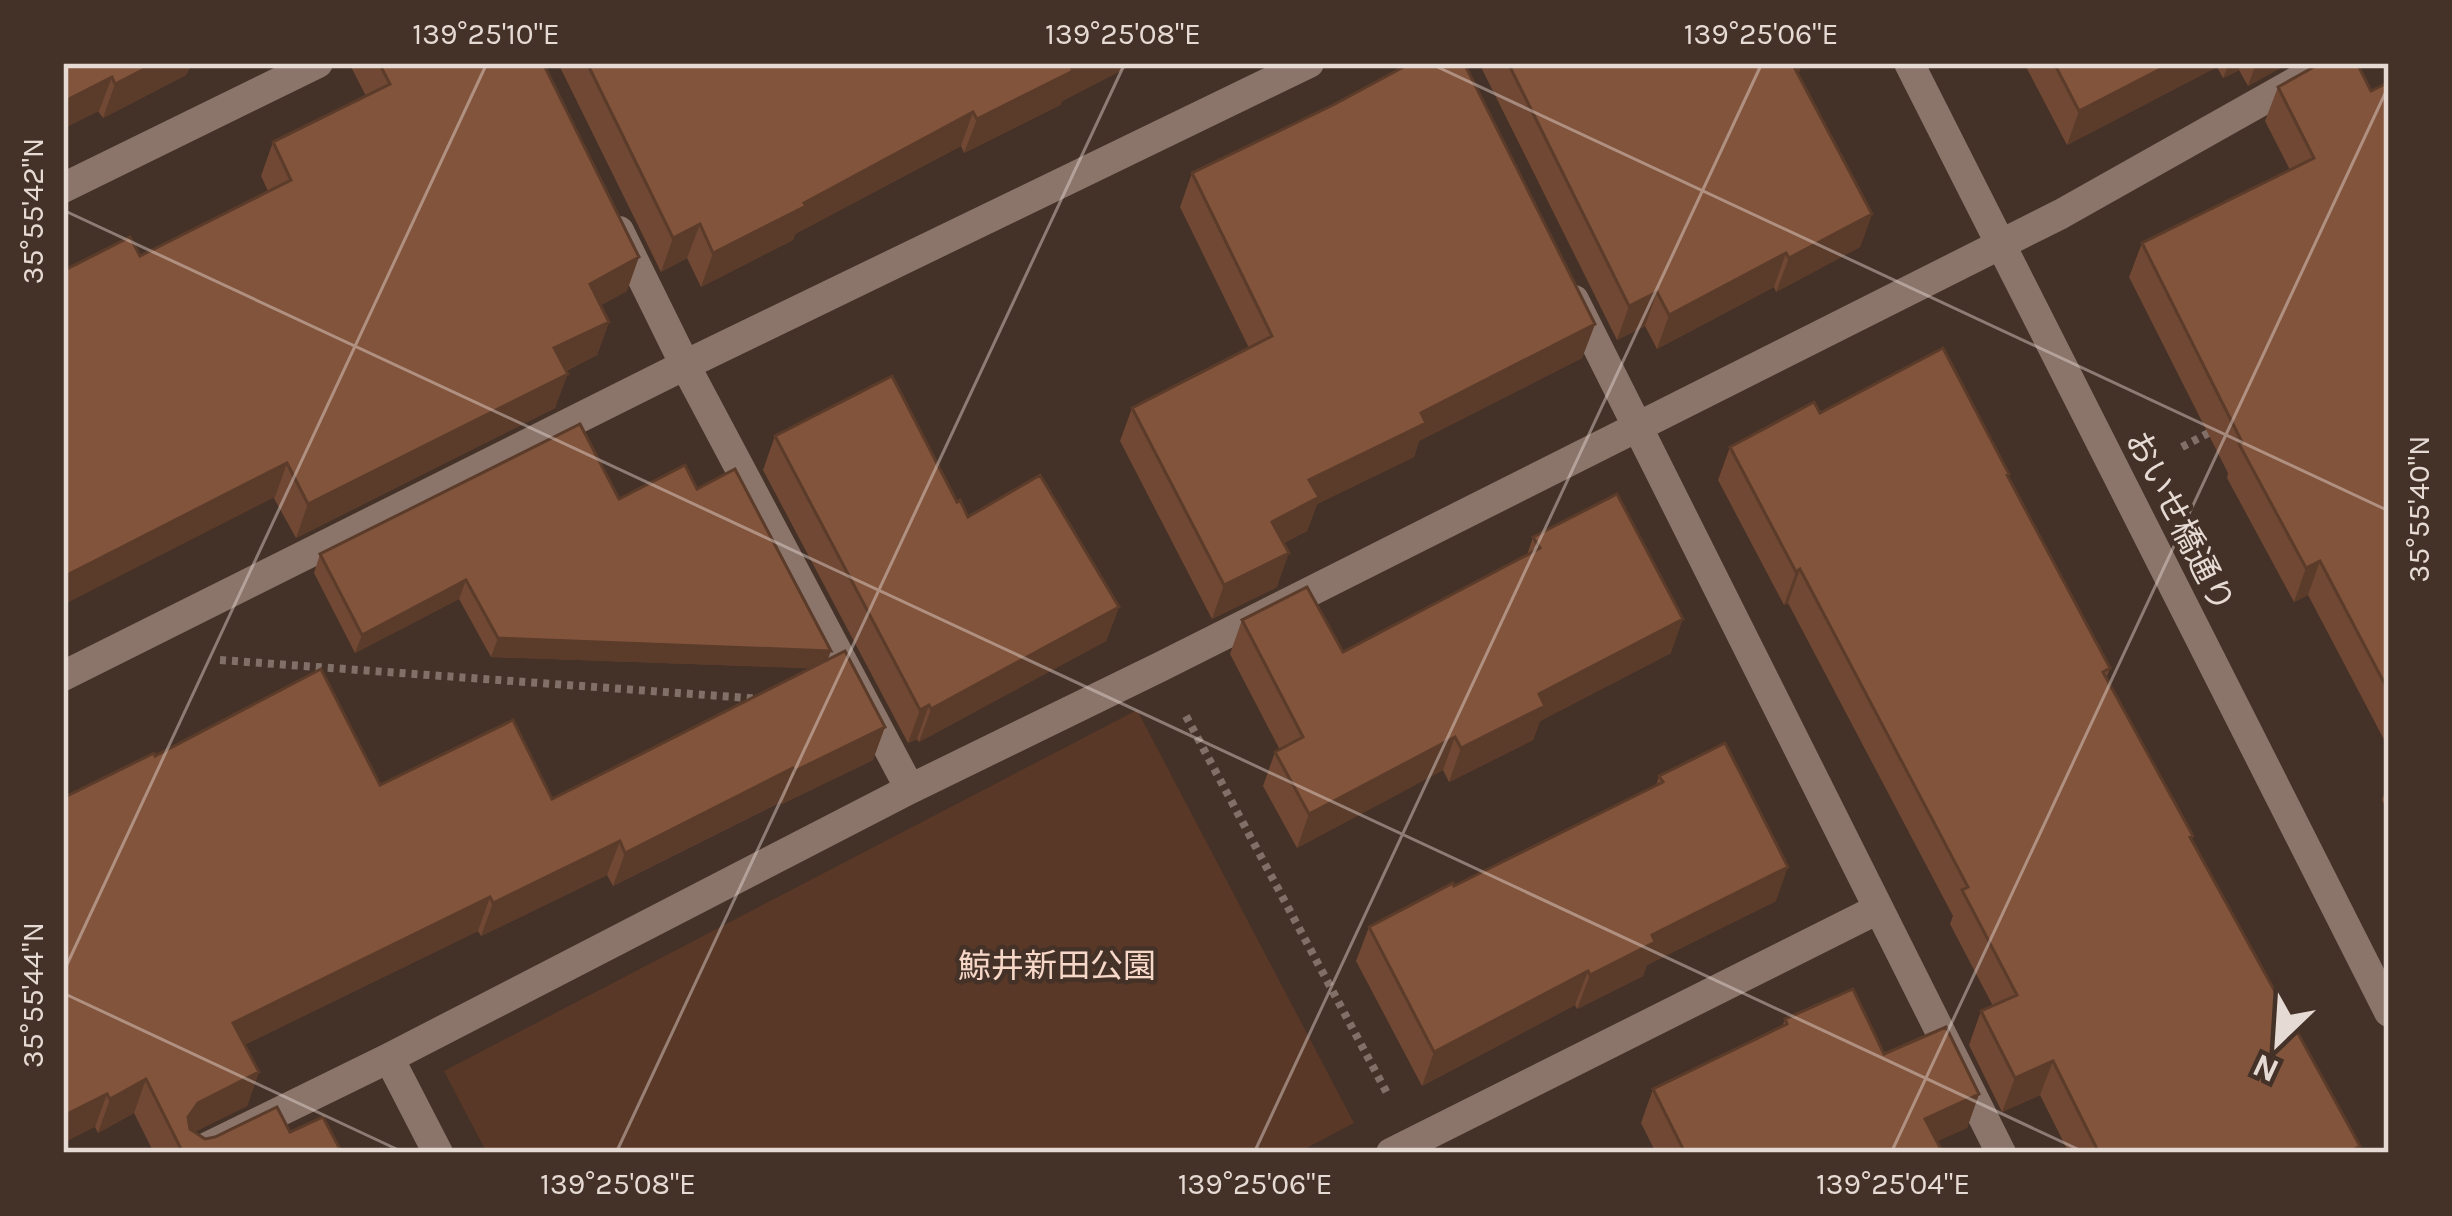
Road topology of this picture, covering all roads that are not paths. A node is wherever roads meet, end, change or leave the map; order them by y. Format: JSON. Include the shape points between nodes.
{"nodes":[{"id":1,"x":318,"y":63,"type":"edge"},
{"id":2,"x":1309,"y":63,"type":"edge"},
{"id":3,"x":1909,"y":63,"type":"edge"},
{"id":4,"x":2329,"y":63,"type":"edge"},
{"id":5,"x":63,"y":188,"type":"edge"},
{"id":6,"x":606,"y":204,"type":"edge"},
{"id":7,"x":2001,"y":244,"type":"junction"},
{"id":8,"x":1562,"y":277,"type":"edge"},
{"id":9,"x":685,"y":365,"type":"junction"},
{"id":10,"x":1636,"y":427,"type":"junction"},
{"id":11,"x":63,"y":676,"type":"edge"},
{"id":12,"x":910,"y":789,"type":"junction"},
{"id":13,"x":1878,"y":909,"type":"junction"},
{"id":14,"x":2389,"y":1012,"type":"edge"},
{"id":15,"x":388,"y":1058,"type":"junction"},
{"id":16,"x":1402,"y":1148,"type":"edge"},
{"id":17,"x":195,"y":1153,"type":"edge"},
{"id":18,"x":438,"y":1153,"type":"edge"},
{"id":19,"x":2001,"y":1153,"type":"edge"}],
"edges":[{"from":1,"to":5,"type":"street"},
{"from":2,"to":9,"type":"street"},
{"from":3,"to":7,"type":"street","name":"おいせ橋通り"},
{"from":4,"to":7,"type":"street"},
{"from":6,"to":9,"type":"street"},
{"from":7,"to":10,"type":"street"},
{"from":7,"to":14,"type":"street","name":"おいせ橋通り"},
{"from":8,"to":10,"type":"street"},
{"from":9,"to":11,"type":"street"},
{"from":9,"to":12,"type":"street"},
{"from":10,"to":12,"type":"street"},
{"from":10,"to":13,"type":"street"},
{"from":12,"to":15,"type":"street"},
{"from":13,"to":16,"type":"street"},
{"from":13,"to":19,"type":"street"},
{"from":15,"to":17,"type":"street"},
{"from":15,"to":18,"type":"street"}]}
